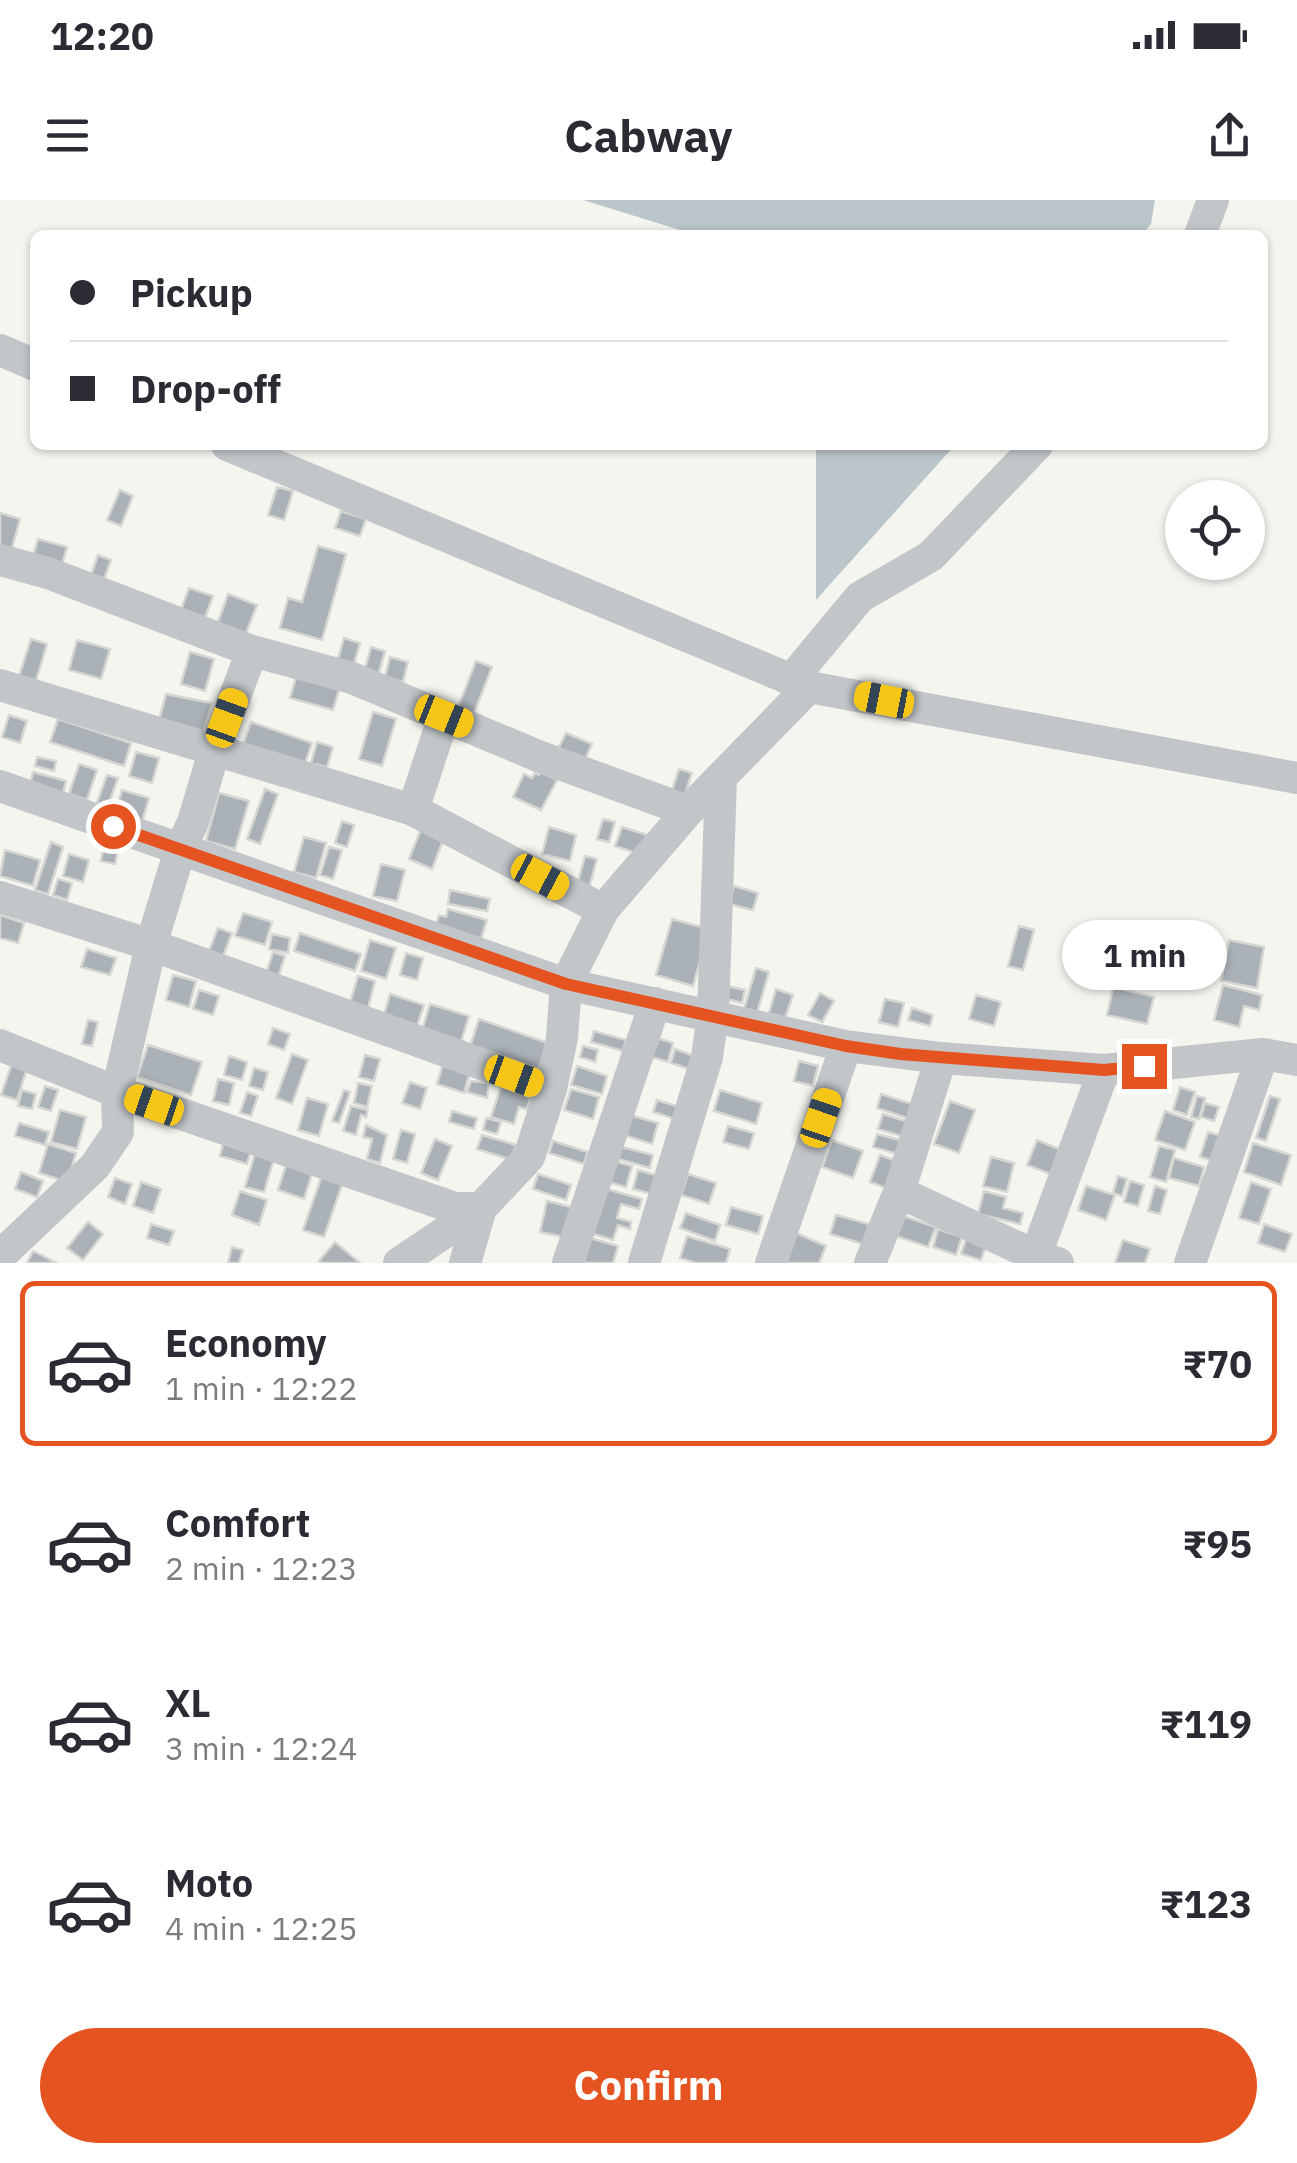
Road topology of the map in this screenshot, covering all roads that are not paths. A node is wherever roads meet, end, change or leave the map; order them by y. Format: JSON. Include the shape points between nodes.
{"nodes":[{"id":1,"x":1214,"y":200,"type":"edge"},
{"id":2,"x":1202,"y":230,"type":"edge"},
{"id":3,"x":0,"y":350,"type":"edge"},
{"id":4,"x":30,"y":363,"type":"edge"},
{"id":5,"x":239,"y":450,"type":"edge"},
{"id":6,"x":1033,"y":450,"type":"edge"},
{"id":7,"x":0,"y":560,"type":"edge"},
{"id":8,"x":252,"y":651,"type":"junction"},
{"id":9,"x":800,"y":683,"type":"junction"},
{"id":10,"x":0,"y":685,"type":"edge"},
{"id":11,"x":444,"y":716,"type":"junction"},
{"id":12,"x":214,"y":752,"type":"junction"},
{"id":13,"x":721,"y":778,"type":"junction"},
{"id":14,"x":1297,"y":778,"type":"edge"},
{"id":15,"x":0,"y":786,"type":"edge"},
{"id":16,"x":413,"y":810,"type":"junction"},
{"id":17,"x":688,"y":811,"type":"junction"},
{"id":18,"x":180,"y":850,"type":"junction"},
{"id":19,"x":0,"y":897,"type":"edge"},
{"id":20,"x":603,"y":910,"type":"junction"},
{"id":21,"x":152,"y":945,"type":"junction"},
{"id":22,"x":566,"y":984,"type":"junction"},
{"id":23,"x":655,"y":1003,"type":"junction"},
{"id":24,"x":713,"y":1015,"type":"junction"},
{"id":25,"x":0,"y":1045,"type":"edge"},
{"id":26,"x":846,"y":1046,"type":"junction"},
{"id":27,"x":1263,"y":1054,"type":"junction"},
{"id":28,"x":941,"y":1058,"type":"junction"},
{"id":29,"x":1297,"y":1060,"type":"edge"},
{"id":30,"x":1104,"y":1070,"type":"junction"},
{"id":31,"x":551,"y":1088,"type":"junction"},
{"id":32,"x":117,"y":1092,"type":"junction"},
{"id":33,"x":899,"y":1192,"type":"junction"},
{"id":34,"x":481,"y":1208,"type":"junction"},
{"id":35,"x":0,"y":1256,"type":"edge"},
{"id":36,"x":1042,"y":1260,"type":"edge"},
{"id":37,"x":400,"y":1263,"type":"edge"},
{"id":38,"x":465,"y":1263,"type":"edge"},
{"id":39,"x":568,"y":1263,"type":"edge"},
{"id":40,"x":644,"y":1263,"type":"edge"},
{"id":41,"x":770,"y":1263,"type":"edge"},
{"id":42,"x":870,"y":1263,"type":"edge"},
{"id":43,"x":1190,"y":1263,"type":"edge"}],
"edges":[{"from":1,"to":2,"type":"street"},
{"from":3,"to":4,"type":"street"},
{"from":5,"to":9,"type":"street"},
{"from":6,"to":9,"type":"street","via":[[931,556],[860,597]]},
{"from":7,"to":8,"type":"street"},
{"from":8,"to":11,"type":"street","via":[[352,678]]},
{"from":8,"to":12,"type":"street"},
{"from":9,"to":13,"type":"street"},
{"from":9,"to":14,"type":"street"},
{"from":10,"to":12,"type":"street"},
{"from":11,"to":16,"type":"street"},
{"from":11,"to":17,"type":"street"},
{"from":12,"to":16,"type":"street"},
{"from":12,"to":18,"type":"street"},
{"from":13,"to":17,"type":"street"},
{"from":13,"to":24,"type":"street"},
{"from":15,"to":18,"type":"street"},
{"from":16,"to":20,"type":"street"},
{"from":17,"to":20,"type":"street"},
{"from":18,"to":21,"type":"street"},
{"from":18,"to":22,"type":"street"},
{"from":19,"to":21,"type":"street"},
{"from":20,"to":22,"type":"street"},
{"from":21,"to":31,"type":"street"},
{"from":21,"to":32,"type":"street"},
{"from":22,"to":23,"type":"street"},
{"from":22,"to":31,"type":"street"},
{"from":23,"to":24,"type":"street"},
{"from":23,"to":39,"type":"street"},
{"from":24,"to":26,"type":"street"},
{"from":24,"to":40,"type":"street","via":[[703,1074]]},
{"from":25,"to":32,"type":"street"},
{"from":26,"to":28,"type":"street"},
{"from":26,"to":41,"type":"street"},
{"from":27,"to":29,"type":"street"},
{"from":27,"to":30,"type":"street"},
{"from":27,"to":43,"type":"street"},
{"from":28,"to":30,"type":"street"},
{"from":28,"to":33,"type":"street"},
{"from":30,"to":36,"type":"street"},
{"from":31,"to":34,"type":"street","via":[[529,1156]]},
{"from":32,"to":34,"type":"street","via":[[455,1208]]},
{"from":32,"to":35,"type":"street","via":[[118,1132],[94,1166]]},
{"from":33,"to":36,"type":"street"},
{"from":33,"to":42,"type":"street"},
{"from":34,"to":37,"type":"street"},
{"from":34,"to":38,"type":"street"}]}
